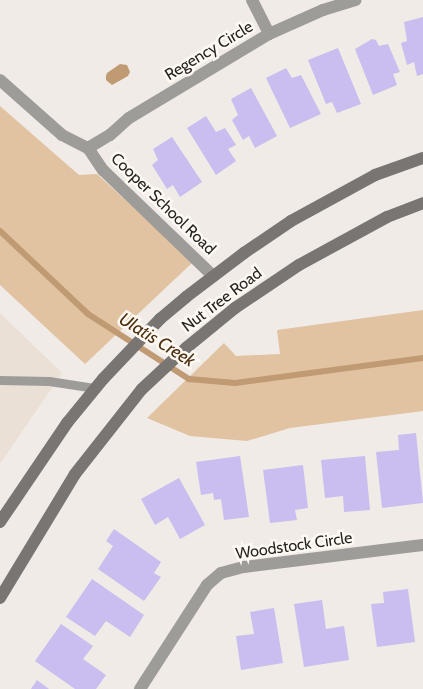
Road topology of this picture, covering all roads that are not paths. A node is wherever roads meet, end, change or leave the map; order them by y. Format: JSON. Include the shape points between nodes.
{"nodes":[{"id":1,"x":252,"y":0,"type":"edge"},
{"id":2,"x":356,"y":0,"type":"edge"},
{"id":3,"x":269,"y":34,"type":"junction"},
{"id":4,"x":0,"y":80,"type":"edge"},
{"id":5,"x":88,"y":148,"type":"junction"},
{"id":6,"x":423,"y":158,"type":"edge"},
{"id":7,"x":423,"y":203,"type":"edge"},
{"id":8,"x":213,"y":276,"type":"junction"},
{"id":9,"x":0,"y":380,"type":"edge"},
{"id":10,"x":99,"y":383,"type":"junction"},
{"id":11,"x":0,"y":522,"type":"edge"},
{"id":12,"x":423,"y":545,"type":"edge"},
{"id":13,"x":0,"y":598,"type":"edge"},
{"id":14,"x":140,"y":689,"type":"edge"}],
"edges":[{"from":1,"to":3,"type":"street"},
{"from":2,"to":3,"type":"street","name":"Regency Circle","via":[[323,10]]},
{"from":3,"to":5,"type":"street","name":"Regency Circle","via":[[129,118]]},
{"from":4,"to":5,"type":"street","name":"Cooper School Road","via":[[62,135]]},
{"from":5,"to":8,"type":"street","name":"Cooper School Road","via":[[102,170]]},
{"from":6,"to":8,"type":"main road","name":"Nut Tree Road","via":[[375,175],[300,216]]},
{"from":7,"to":13,"type":"main road","name":"Nut Tree Road","via":[[387,217],[299,265],[235,308],[142,389],[75,474]]},
{"from":8,"to":10,"type":"main road","name":"Nut Tree Road","via":[[160,319]]},
{"from":9,"to":10,"type":"lane"},
{"from":10,"to":11,"type":"main road","name":"Nut Tree Road","via":[[50,446]]},
{"from":12,"to":14,"type":"street","name":"Woodstock Circle","via":[[244,567],[221,573],[207,585]]}]}
